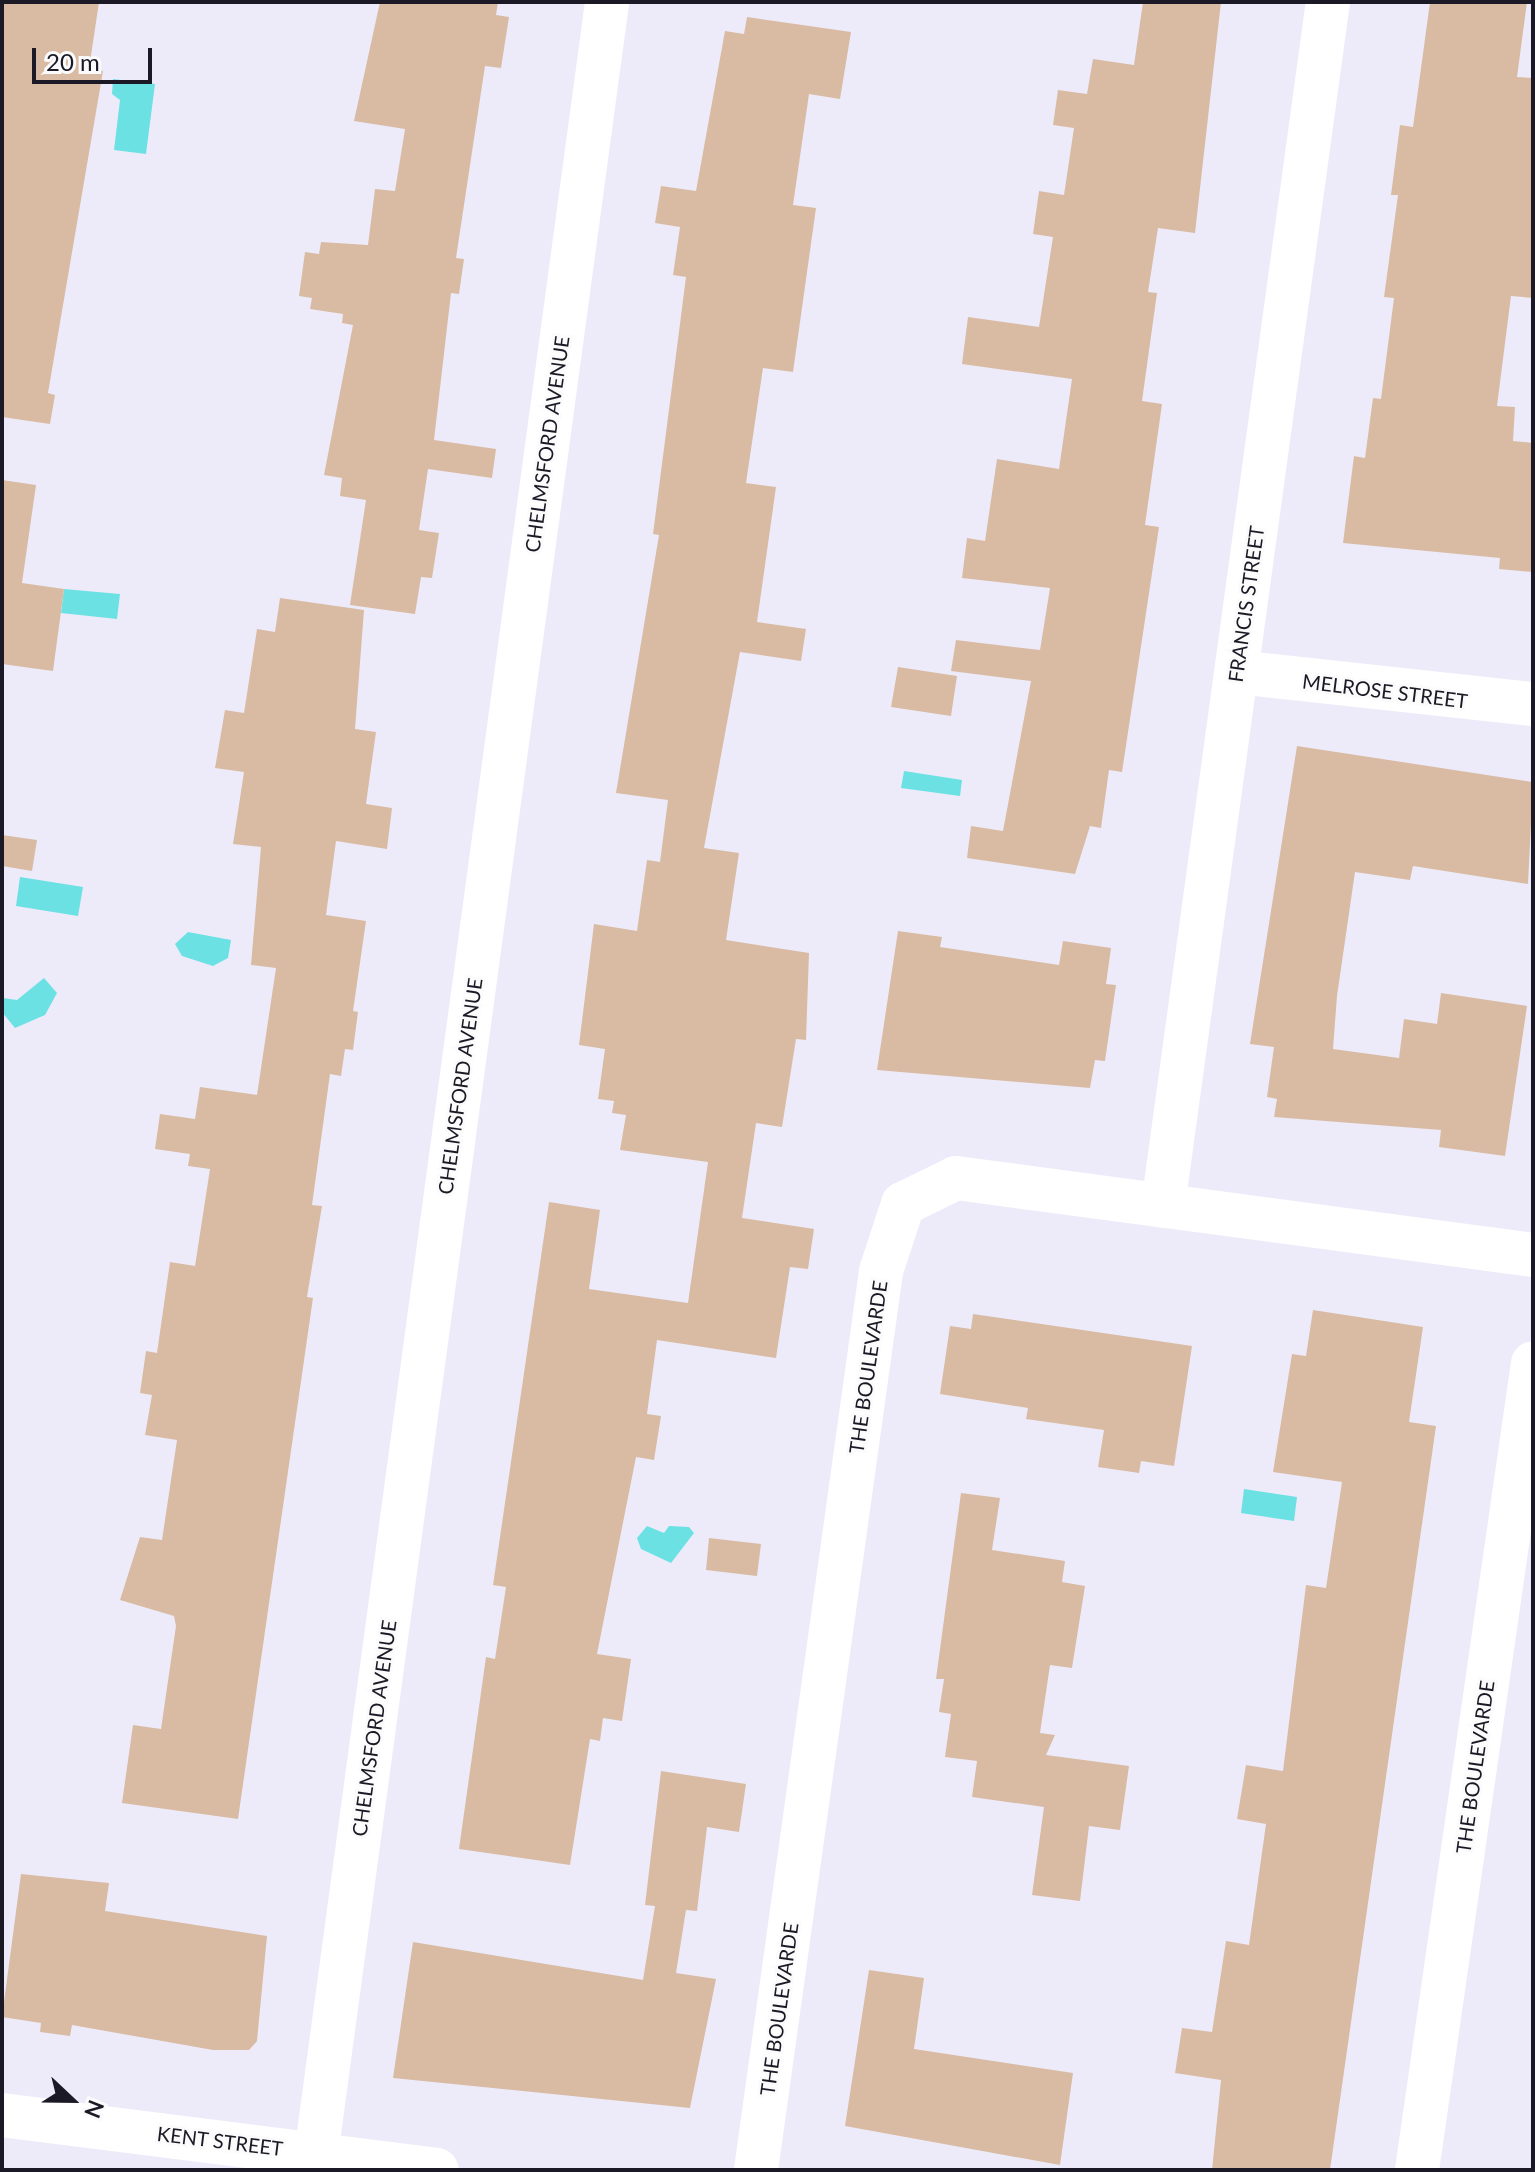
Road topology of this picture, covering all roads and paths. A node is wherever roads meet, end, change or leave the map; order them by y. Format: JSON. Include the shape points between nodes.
{"nodes":[{"id":1,"x":607,"y":2,"type":"edge"},
{"id":2,"x":1328,"y":2,"type":"edge"},
{"id":3,"x":1237,"y":672,"type":"junction"},
{"id":4,"x":1533,"y":704,"type":"edge"},
{"id":5,"x":1163,"y":1206,"type":"junction"},
{"id":6,"x":1533,"y":1255,"type":"edge"},
{"id":7,"x":1533,"y":1363,"type":"edge"},
{"id":8,"x":2,"y":2115,"type":"edge"},
{"id":9,"x":315,"y":2162,"type":"edge"},
{"id":10,"x":437,"y":2170,"type":"edge"},
{"id":11,"x":756,"y":2170,"type":"edge"},
{"id":12,"x":1417,"y":2170,"type":"edge"}],
"edges":[{"from":1,"to":9,"type":"street","name":"CHELMSFORD AVENUE"},
{"from":2,"to":3,"type":"street","name":"FRANCIS STREET"},
{"from":3,"to":4,"type":"street","name":"MELROSE STREET"},
{"from":3,"to":5,"type":"street","name":"FRANCIS STREET"},
{"from":5,"to":6,"type":"street","name":"THE BOULEVARDE"},
{"from":5,"to":11,"type":"street","name":"THE BOULEVARDE","via":[[956,1178],[922,1190],[892,1224]]},
{"from":7,"to":12,"type":"street","name":"THE BOULEVARDE"},
{"from":8,"to":9,"type":"street","name":"KENT STREET"},
{"from":9,"to":10,"type":"street","name":"KENT STREET"}]}
